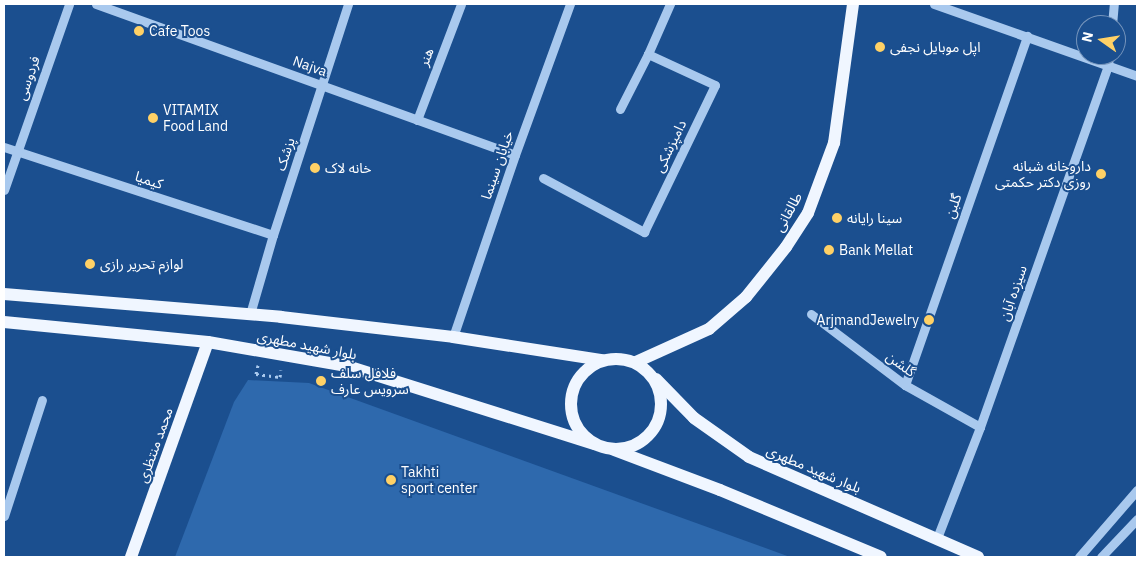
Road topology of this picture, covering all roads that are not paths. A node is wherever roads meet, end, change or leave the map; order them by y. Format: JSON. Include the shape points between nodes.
{"nodes":[{"id":1,"x":69,"y":4,"type":"edge"},
{"id":2,"x":96,"y":4,"type":"edge"},
{"id":3,"x":348,"y":4,"type":"edge"},
{"id":4,"x":460,"y":4,"type":"edge"},
{"id":5,"x":570,"y":4,"type":"edge"},
{"id":6,"x":670,"y":4,"type":"edge"},
{"id":7,"x":853,"y":4,"type":"edge"},
{"id":8,"x":934,"y":4,"type":"edge"},
{"id":9,"x":1027,"y":36,"type":"junction"},
{"id":10,"x":648,"y":54,"type":"junction"},
{"id":11,"x":1108,"y":66,"type":"junction"},
{"id":12,"x":1137,"y":76,"type":"edge"},
{"id":13,"x":322,"y":85,"type":"junction"},
{"id":14,"x":620,"y":109,"type":"dead end"},
{"id":15,"x":417,"y":120,"type":"junction"},
{"id":16,"x":4,"y":147,"type":"edge"},
{"id":17,"x":17,"y":151,"type":"junction"},
{"id":18,"x":515,"y":155,"type":"junction"},
{"id":19,"x":543,"y":178,"type":"dead end"},
{"id":20,"x":4,"y":190,"type":"edge"},
{"id":21,"x":272,"y":235,"type":"junction"},
{"id":22,"x":4,"y":294,"type":"edge"},
{"id":23,"x":250,"y":314,"type":"junction"},
{"id":24,"x":811,"y":314,"type":"dead end"},
{"id":25,"x":4,"y":322,"type":"edge"},
{"id":26,"x":453,"y":337,"type":"junction"},
{"id":27,"x":208,"y":342,"type":"junction"},
{"id":28,"x":602,"y":360,"type":"junction"},
{"id":29,"x":636,"y":362,"type":"junction"},
{"id":30,"x":656,"y":379,"type":"junction"},
{"id":31,"x":905,"y":385,"type":"junction"},
{"id":32,"x":42,"y":400,"type":"dead end"},
{"id":33,"x":980,"y":427,"type":"junction"},
{"id":34,"x":595,"y":444,"type":"junction"},
{"id":35,"x":614,"y":450,"type":"junction"},
{"id":36,"x":1137,"y":490,"type":"edge"},
{"id":37,"x":7,"y":494,"type":"edge"},
{"id":38,"x":4,"y":516,"type":"edge"},
{"id":39,"x":1137,"y":519,"type":"edge"},
{"id":40,"x":937,"y":538,"type":"junction"},
{"id":41,"x":131,"y":557,"type":"edge"},
{"id":42,"x":881,"y":557,"type":"edge"},
{"id":43,"x":978,"y":557,"type":"edge"},
{"id":44,"x":1079,"y":557,"type":"edge"},
{"id":45,"x":1101,"y":557,"type":"edge"}],
"edges":[{"from":1,"to":17,"type":"street","name":"فردوسی"},
{"from":2,"to":13,"type":"street","name":"Najva"},
{"from":3,"to":13,"type":"street","name":"پزشک"},
{"from":4,"to":15,"type":"street","name":"هنر"},
{"from":5,"to":18,"type":"street","name":"خیابان سینما"},
{"from":6,"to":10,"type":"street"},
{"from":7,"to":29,"type":"main road","name":"طالقانی","via":[[834,143],[808,213],[746,297],[709,329]]},
{"from":8,"to":9,"type":"street"},
{"from":9,"to":11,"type":"street"},
{"from":9,"to":31,"type":"street","name":"گلبن"},
{"from":10,"to":14,"type":"street"},
{"from":10,"to":19,"type":"street","name":"دامپزشکی","via":[[715,85],[644,232]]},
{"from":11,"to":12,"type":"street"},
{"from":11,"to":33,"type":"street","name":"سیزده آبان"},
{"from":13,"to":15,"type":"street","name":"Najva"},
{"from":13,"to":21,"type":"street","name":"پزشک"},
{"from":15,"to":18,"type":"street","name":"Najva"},
{"from":16,"to":17,"type":"street","name":"کیمیا"},
{"from":17,"to":20,"type":"street","name":"فردوسی"},
{"from":17,"to":21,"type":"street","name":"کیمیا"},
{"from":18,"to":26,"type":"street","name":"خیابان سینما"},
{"from":21,"to":23,"type":"street","name":"پزشک"},
{"from":22,"to":23,"type":"main road","name":"بلوار شهید مطهری"},
{"from":23,"to":26,"type":"main road","name":"بلوار شهید مطهری"},
{"from":24,"to":31,"type":"street","name":"گلشن"},
{"from":25,"to":27,"type":"main road","name":"بلوار شهید مطهری"},
{"from":26,"to":28,"type":"main road","name":"بلوار شهید مطهری"},
{"from":27,"to":34,"type":"main road","name":"بلوار شهید مطهری","via":[[347,366]]},
{"from":27,"to":41,"type":"main road","name":"محمد منتظری"},
{"from":28,"to":29,"type":"main road","via":[[619,358]]},
{"from":28,"to":34,"type":"main road","via":[[581,376],[571,400],[573,417],[581,433]]},
{"from":29,"to":30,"type":"main road"},
{"from":30,"to":35,"type":"main road","via":[[662,406],[658,424],[647,438],[632,447]]},
{"from":30,"to":40,"type":"main road","name":"بلوار شهید مطهری","via":[[694,418],[749,457]]},
{"from":31,"to":33,"type":"street","name":"گلشن"},
{"from":32,"to":37,"type":"street"},
{"from":33,"to":40,"type":"street","name":"سیزده آبان"},
{"from":34,"to":35,"type":"main road"},
{"from":35,"to":42,"type":"main road"},
{"from":36,"to":44,"type":"street"},
{"from":37,"to":38,"type":"street"},
{"from":39,"to":45,"type":"street"},
{"from":40,"to":43,"type":"main road","name":"بلوار شهید مطهری"}]}
